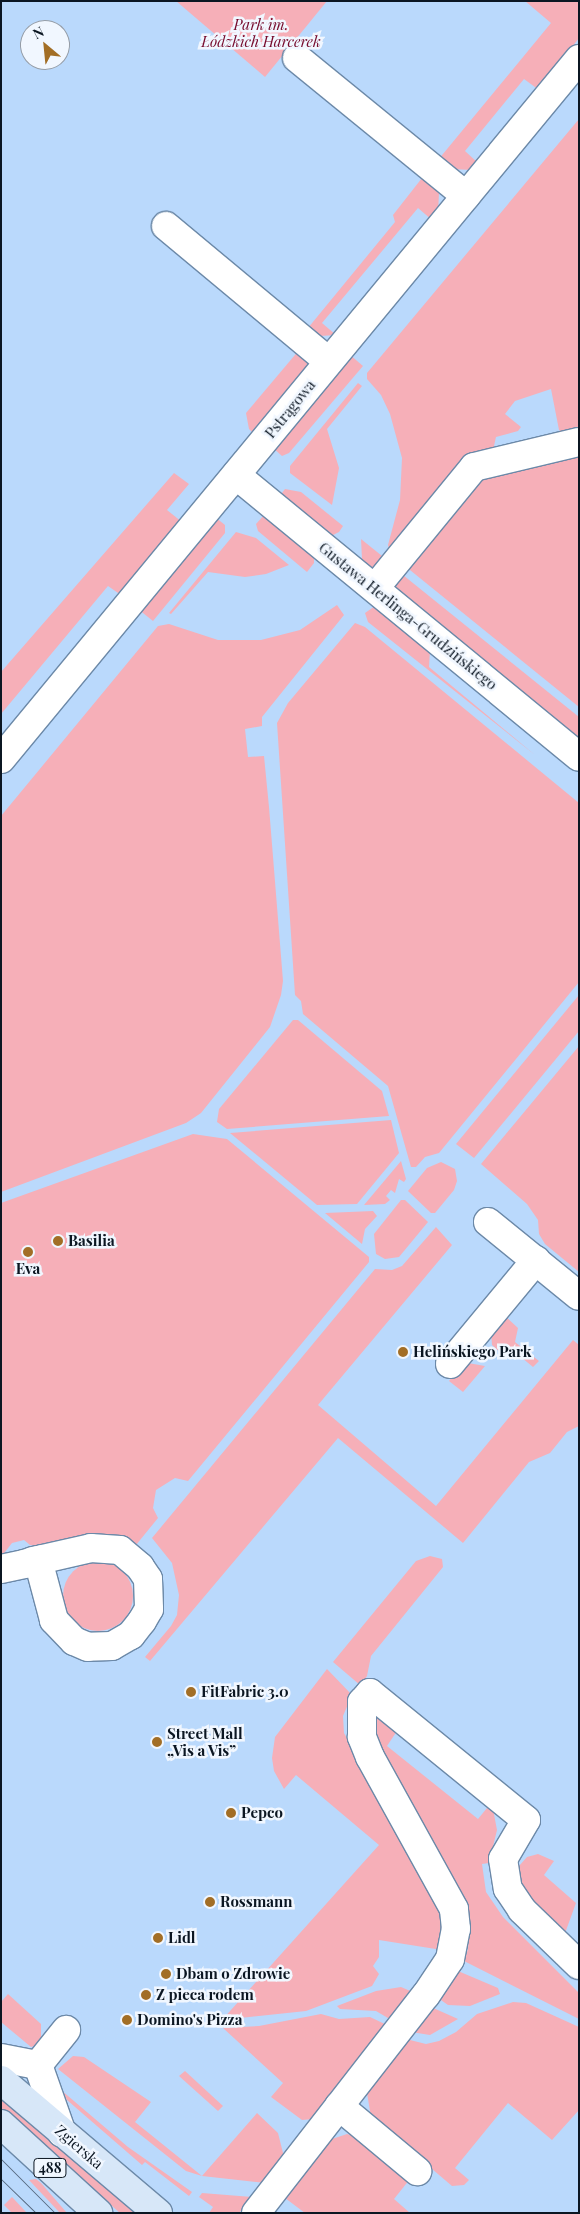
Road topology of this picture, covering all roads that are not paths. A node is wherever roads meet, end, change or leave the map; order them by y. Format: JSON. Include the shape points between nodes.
{"nodes":[{"id":1,"x":297,"y":58,"type":"dead end"},
{"id":2,"x":579,"y":59,"type":"edge"},
{"id":3,"x":466,"y":196,"type":"junction"},
{"id":4,"x":166,"y":226,"type":"dead end"},
{"id":5,"x":328,"y":361,"type":"junction"},
{"id":6,"x":579,"y":442,"type":"edge"},
{"id":7,"x":236,"y":475,"type":"junction"},
{"id":8,"x":375,"y":588,"type":"junction"},
{"id":9,"x":579,"y":757,"type":"edge"},
{"id":10,"x":1,"y":759,"type":"edge"},
{"id":11,"x":488,"y":1222,"type":"dead end"},
{"id":12,"x":536,"y":1260,"type":"junction"},
{"id":13,"x":579,"y":1296,"type":"edge"},
{"id":14,"x":450,"y":1364,"type":"dead end"},
{"id":15,"x":36,"y":1560,"type":"dead end"},
{"id":16,"x":1,"y":1569,"type":"edge"},
{"id":17,"x":579,"y":1965,"type":"edge"},
{"id":18,"x":66,"y":2030,"type":"dead end"},
{"id":19,"x":1,"y":2058,"type":"edge"},
{"id":20,"x":38,"y":2065,"type":"junction"},
{"id":21,"x":1,"y":2080,"type":"edge"},
{"id":22,"x":339,"y":2106,"type":"junction"},
{"id":23,"x":1,"y":2124,"type":"edge"},
{"id":24,"x":62,"y":2133,"type":"junction"},
{"id":25,"x":417,"y":2171,"type":"dead end"},
{"id":26,"x":98,"y":2213,"type":"edge"},
{"id":27,"x":158,"y":2213,"type":"edge"},
{"id":28,"x":256,"y":2213,"type":"edge"}],
"edges":[{"from":1,"to":3,"type":"street"},
{"from":2,"to":3,"type":"street","name":"Pstrągowa"},
{"from":3,"to":5,"type":"street","name":"Pstrągowa"},
{"from":4,"to":5,"type":"street"},
{"from":5,"to":7,"type":"street","name":"Pstrągowa"},
{"from":6,"to":8,"type":"street","via":[[474,467]]},
{"from":7,"to":8,"type":"street","name":"Gustawa Herlinga-Grudzińskiego"},
{"from":7,"to":10,"type":"street","name":"Pstrągowa"},
{"from":8,"to":9,"type":"street","name":"Gustawa Herlinga-Grudzińskiego"},
{"from":11,"to":12,"type":"street"},
{"from":12,"to":13,"type":"street"},
{"from":12,"to":14,"type":"street"},
{"from":15,"to":16,"type":"street"},
{"from":17,"to":22,"type":"street","via":[[522,1910],[508,1889],[503,1859],[526,1820],[370,1693],[362,1702],[362,1737],[370,1757],[440,1880],[454,1909],[456,1930],[445,1966]]},
{"from":18,"to":20,"type":"street"},
{"from":19,"to":20,"type":"street"},
{"from":20,"to":24,"type":"street"},
{"from":21,"to":24,"type":"main road","name":"Zgierska","number":"488"},
{"from":22,"to":25,"type":"street"},
{"from":22,"to":28,"type":"street"},
{"from":23,"to":26,"type":"main road","number":"488"},
{"from":24,"to":27,"type":"main road","name":"Zgierska","number":"488"}]}
